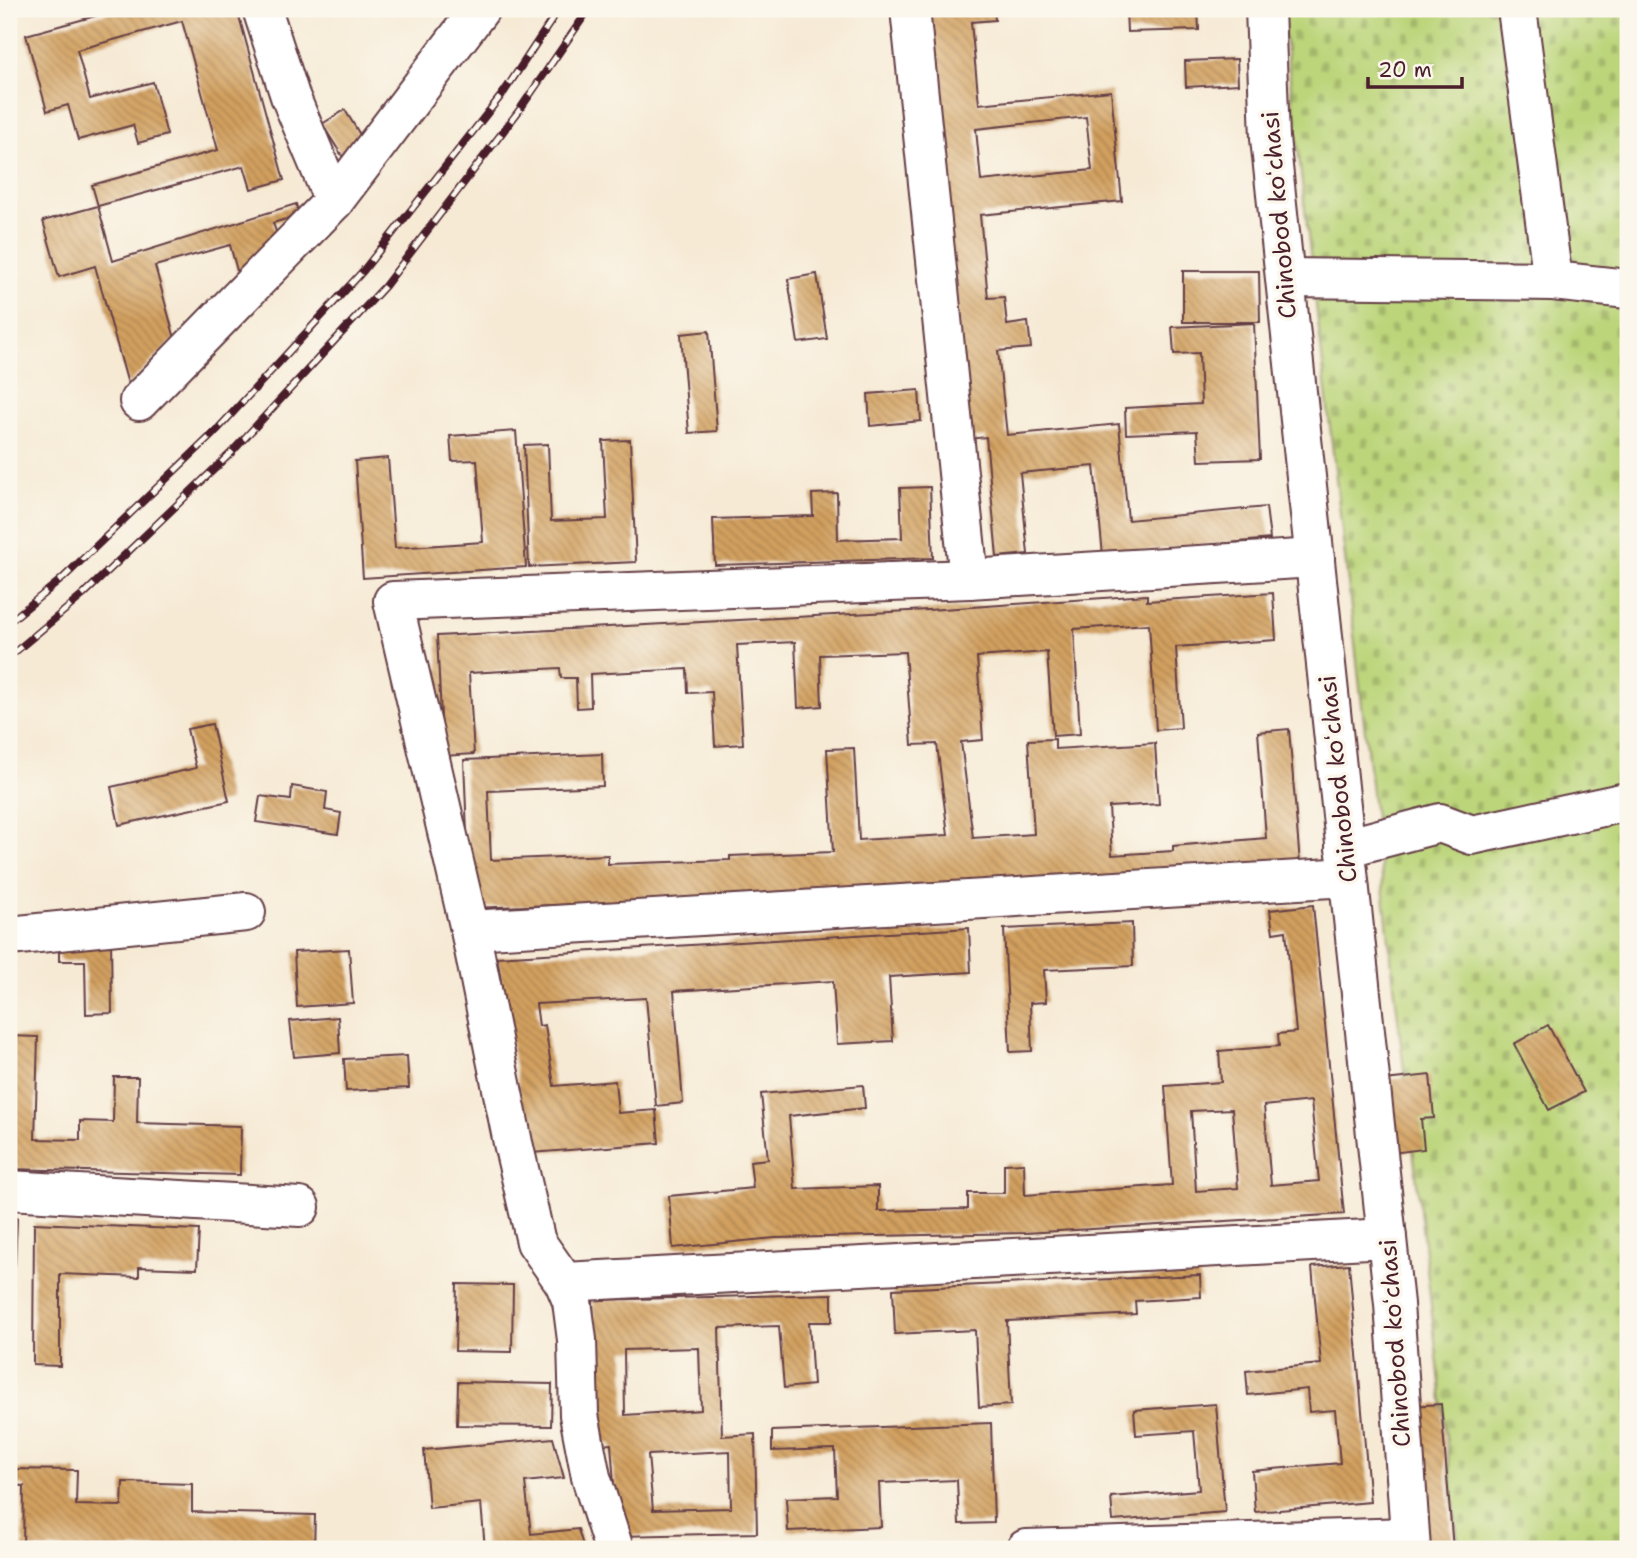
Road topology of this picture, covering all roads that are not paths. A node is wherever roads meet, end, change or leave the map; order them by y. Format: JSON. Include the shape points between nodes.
{"nodes":[{"id":1,"x":261,"y":9,"type":"edge"},
{"id":2,"x":480,"y":9,"type":"edge"},
{"id":3,"x":910,"y":9,"type":"edge"},
{"id":4,"x":1265,"y":9,"type":"edge"},
{"id":5,"x":1517,"y":9,"type":"edge"},
{"id":6,"x":334,"y":201,"type":"junction"},
{"id":7,"x":1285,"y":278,"type":"junction"},
{"id":8,"x":1553,"y":281,"type":"junction"},
{"id":9,"x":1628,"y":289,"type":"edge"},
{"id":10,"x":139,"y":401,"type":"dead end"},
{"id":11,"x":1315,"y":558,"type":"junction"},
{"id":12,"x":969,"y":579,"type":"junction"},
{"id":13,"x":1621,"y":803,"type":"dead end"},
{"id":14,"x":1347,"y":862,"type":"junction"},
{"id":15,"x":246,"y":912,"type":"dead end"},
{"id":16,"x":470,"y":930,"type":"junction"},
{"id":17,"x":9,"y":936,"type":"edge"},
{"id":18,"x":9,"y":1189,"type":"edge"},
{"id":19,"x":300,"y":1206,"type":"dead end"},
{"id":20,"x":1387,"y":1238,"type":"junction"},
{"id":21,"x":565,"y":1282,"type":"junction"},
{"id":22,"x":1410,"y":1543,"type":"edge"},
{"id":23,"x":614,"y":1549,"type":"edge"},
{"id":24,"x":1026,"y":1549,"type":"edge"}],
"edges":[{"from":1,"to":6,"type":"street","via":[[290,96]]},
{"from":2,"to":6,"type":"street"},
{"from":3,"to":12,"type":"street"},
{"from":4,"to":7,"type":"street","name":"Chinobod koʻchasi","via":[[1270,138]]},
{"from":5,"to":8,"type":"street"},
{"from":6,"to":10,"type":"street"},
{"from":7,"to":8,"type":"street"},
{"from":7,"to":11,"type":"street","name":"Chinobod koʻchasi"},
{"from":8,"to":9,"type":"street"},
{"from":11,"to":12,"type":"street"},
{"from":11,"to":14,"type":"street","name":"Chinobod koʻchasi"},
{"from":12,"to":16,"type":"street","via":[[393,601]]},
{"from":13,"to":14,"type":"street","via":[[1472,835],[1440,823]]},
{"from":14,"to":16,"type":"street"},
{"from":14,"to":20,"type":"street","name":"Chinobod koʻchasi"},
{"from":15,"to":17,"type":"street"},
{"from":16,"to":21,"type":"street","via":[[536,1242]]},
{"from":18,"to":19,"type":"street"},
{"from":20,"to":21,"type":"street"},
{"from":20,"to":22,"type":"street","name":"Chinobod koʻchasi"},
{"from":21,"to":23,"type":"street","via":[[577,1340],[579,1415],[591,1476]]},
{"from":22,"to":24,"type":"street"}]}
